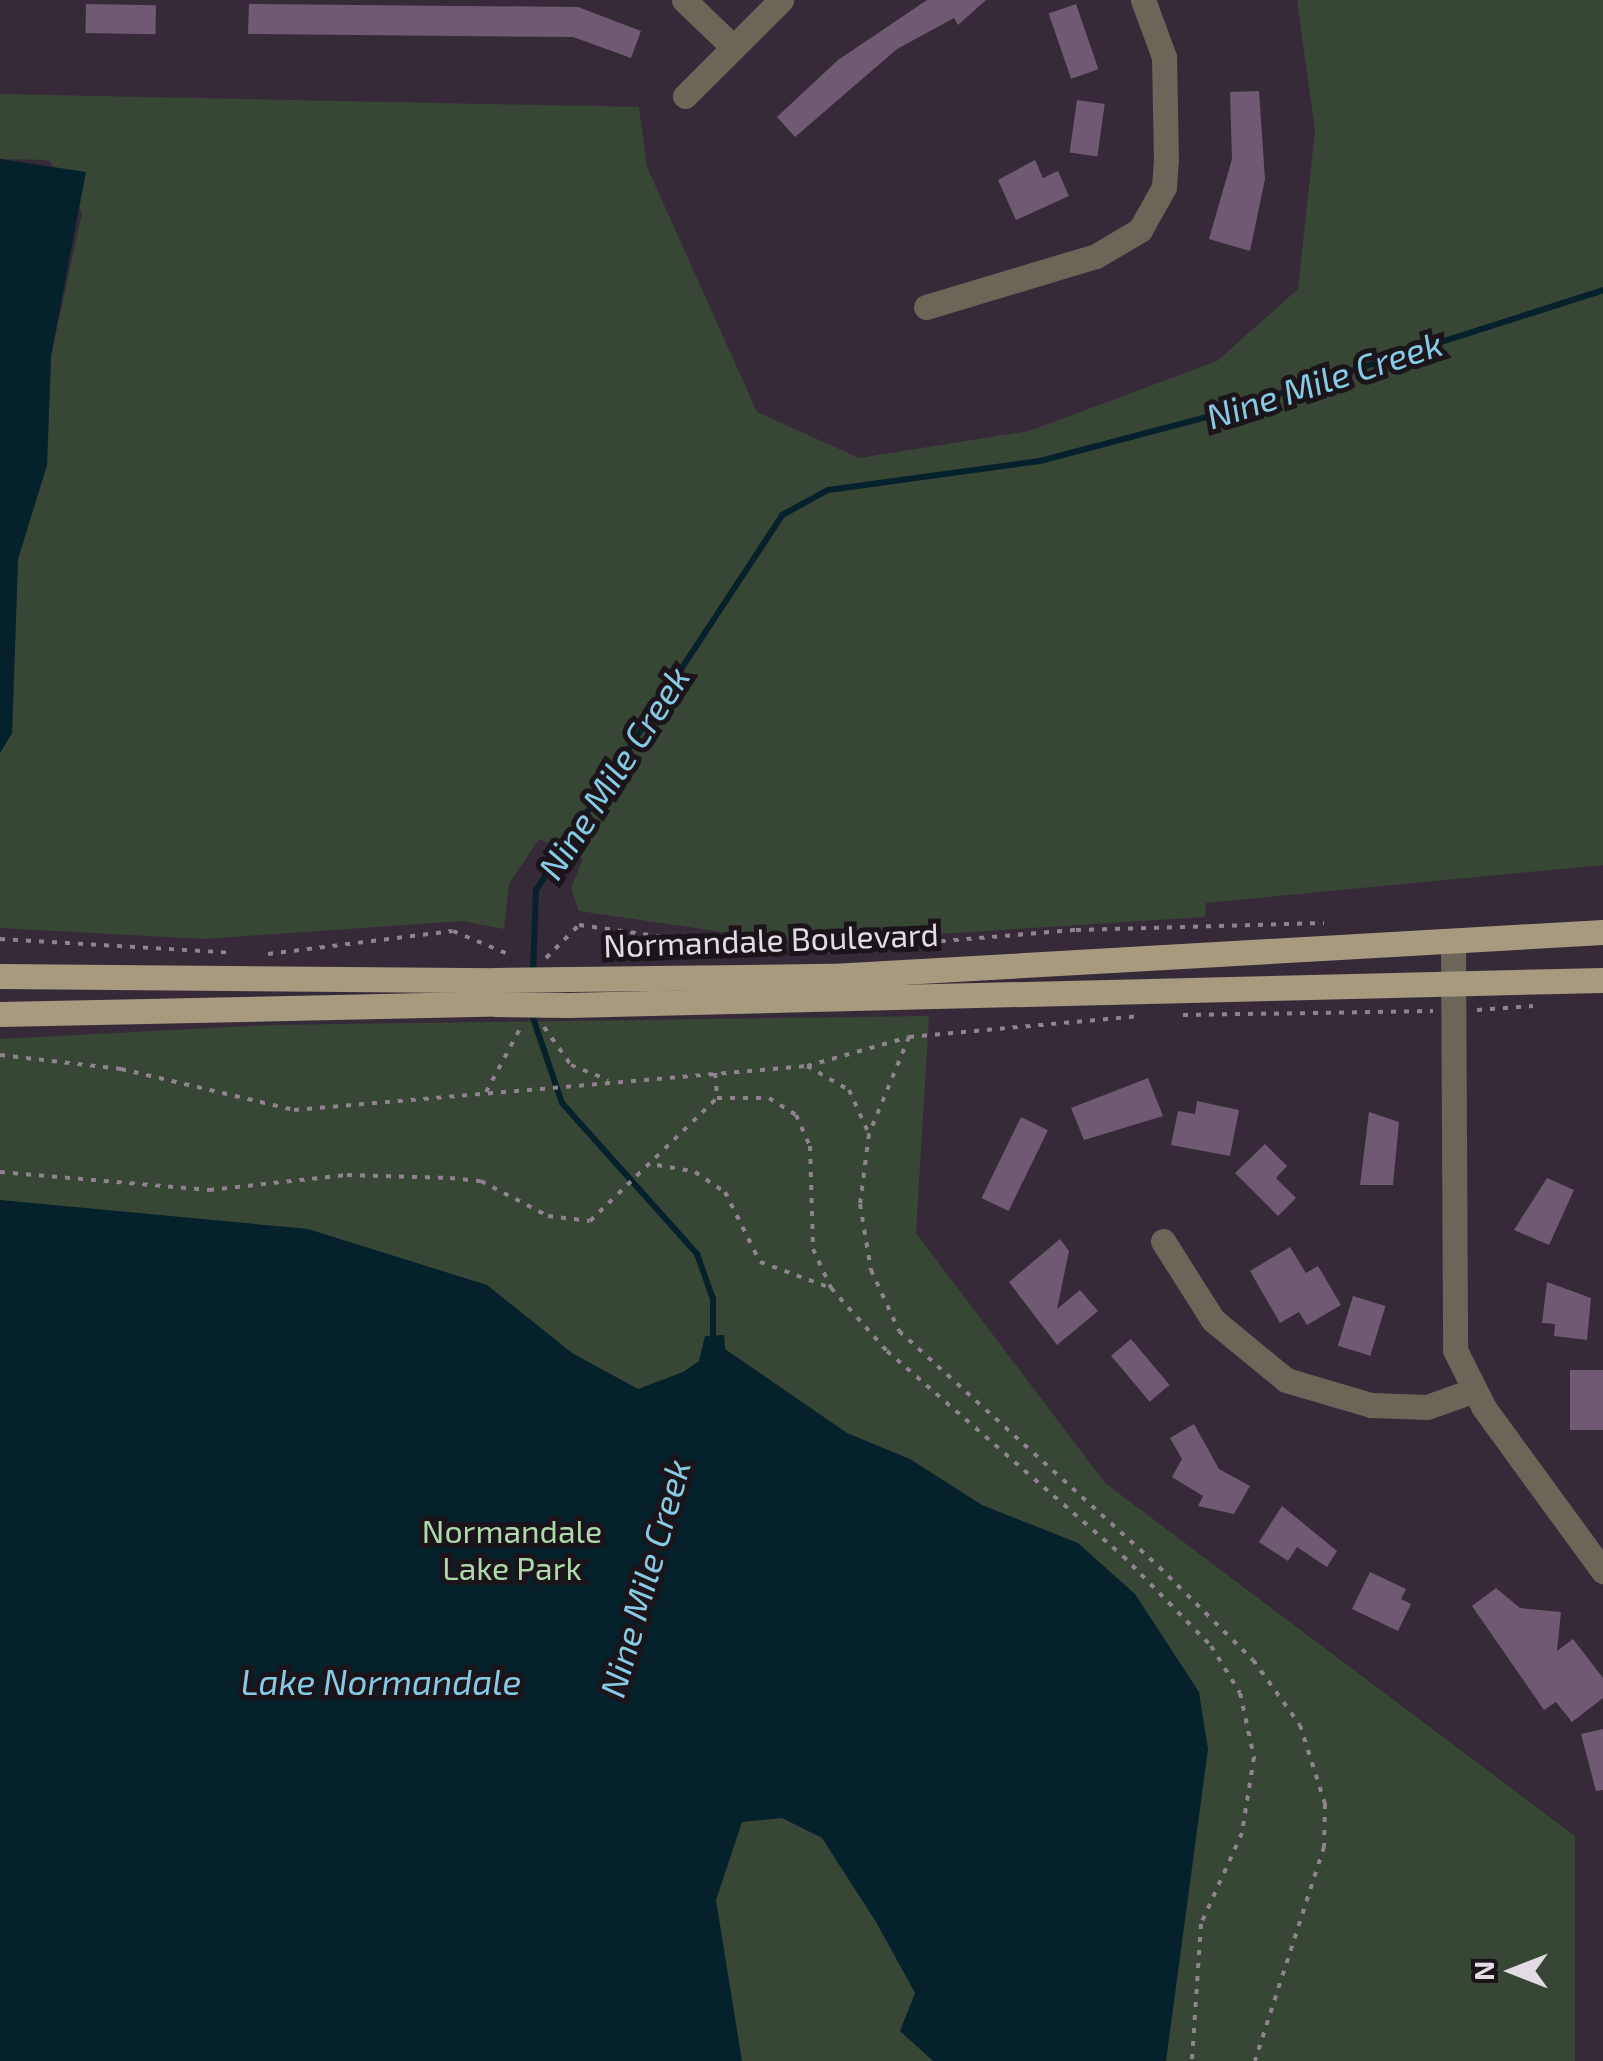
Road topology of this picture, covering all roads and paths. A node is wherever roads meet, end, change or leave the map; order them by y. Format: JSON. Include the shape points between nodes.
{"nodes":[{"id":1,"x":684,"y":0,"type":"edge"},
{"id":2,"x":781,"y":0,"type":"edge"},
{"id":3,"x":1143,"y":0,"type":"edge"},
{"id":4,"x":731,"y":45,"type":"junction"},
{"id":5,"x":685,"y":96,"type":"dead end"},
{"id":6,"x":926,"y":307,"type":"dead end"},
{"id":7,"x":1603,"y":932,"type":"edge"},
{"id":8,"x":0,"y":939,"type":"edge"},
{"id":9,"x":1452,"y":944,"type":"junction"},
{"id":10,"x":220,"y":950,"type":"dead end"},
{"id":11,"x":0,"y":976,"type":"edge"},
{"id":12,"x":1603,"y":980,"type":"edge"},
{"id":13,"x":496,"y":992,"type":"junction"},
{"id":14,"x":570,"y":992,"type":"junction"},
{"id":15,"x":1452,"y":999,"type":"junction"},
{"id":16,"x":1546,"y":1004,"type":"dead end"},
{"id":17,"x":0,"y":1014,"type":"edge"},
{"id":18,"x":1158,"y":1015,"type":"dead end"},
{"id":19,"x":1178,"y":1015,"type":"dead end"},
{"id":20,"x":909,"y":1037,"type":"junction"},
{"id":21,"x":0,"y":1056,"type":"edge"},
{"id":22,"x":807,"y":1066,"type":"junction"},
{"id":23,"x":715,"y":1072,"type":"junction"},
{"id":24,"x":717,"y":1098,"type":"junction"},
{"id":25,"x":869,"y":1134,"type":"junction"},
{"id":26,"x":657,"y":1165,"type":"junction"},
{"id":27,"x":0,"y":1172,"type":"edge"},
{"id":28,"x":1164,"y":1241,"type":"dead end"},
{"id":29,"x":830,"y":1288,"type":"junction"},
{"id":30,"x":1472,"y":1391,"type":"junction"},
{"id":31,"x":1603,"y":1572,"type":"edge"},
{"id":32,"x":1192,"y":2061,"type":"edge"},
{"id":33,"x":1255,"y":2061,"type":"edge"}],
"edges":[{"from":1,"to":4,"type":"street"},
{"from":2,"to":4,"type":"street"},
{"from":3,"to":6,"type":"street","via":[[1164,56],[1166,160],[1164,187],[1140,230],[1096,256]]},
{"from":4,"to":5,"type":"street"},
{"from":7,"to":9,"type":"main road","name":"Normandale Boulevard"},
{"from":8,"to":10,"type":"path"},
{"from":9,"to":14,"type":"main road","name":"Normandale Boulevard","via":[[1016,958]]},
{"from":9,"to":15,"type":"street"},
{"from":11,"to":13,"type":"main road","name":"Normandale Boulevard"},
{"from":12,"to":15,"type":"main road","name":"Normandale Boulevard"},
{"from":13,"to":14,"type":"main road","name":"Normandale Boulevard","bridge":true},
{"from":13,"to":17,"type":"main road","name":"Normandale Boulevard"},
{"from":14,"to":15,"type":"main road","name":"Normandale Boulevard"},
{"from":15,"to":16,"type":"path"},
{"from":15,"to":19,"type":"path"},
{"from":15,"to":30,"type":"street","via":[[1450,1319]]},
{"from":18,"to":20,"type":"path"},
{"from":20,"to":22,"type":"path"},
{"from":20,"to":25,"type":"path"},
{"from":21,"to":23,"type":"path","via":[[121,1069],[294,1110]]},
{"from":22,"to":23,"type":"path"},
{"from":22,"to":25,"type":"path","via":[[849,1090]]},
{"from":23,"to":24,"type":"path"},
{"from":24,"to":26,"type":"path","via":[[682,1124]]},
{"from":24,"to":29,"type":"path","via":[[770,1098],[796,1114],[810,1146],[813,1249]]},
{"from":25,"to":33,"type":"path","via":[[863,1240],[899,1331],[1159,1566],[1254,1660],[1300,1724],[1325,1804],[1324,1847]]},
{"from":26,"to":27,"type":"path","via":[[605,1214],[568,1220],[481,1181],[450,1178],[347,1175],[209,1190]]},
{"from":26,"to":29,"type":"path","via":[[696,1172],[724,1192],[760,1262]]},
{"from":28,"to":30,"type":"street","via":[[1213,1320],[1286,1380],[1371,1406],[1427,1407]]},
{"from":29,"to":32,"type":"path","via":[[887,1350],[1123,1556],[1211,1646],[1240,1694],[1254,1758],[1242,1832],[1201,1924]]},
{"from":30,"to":31,"type":"street"}]}
